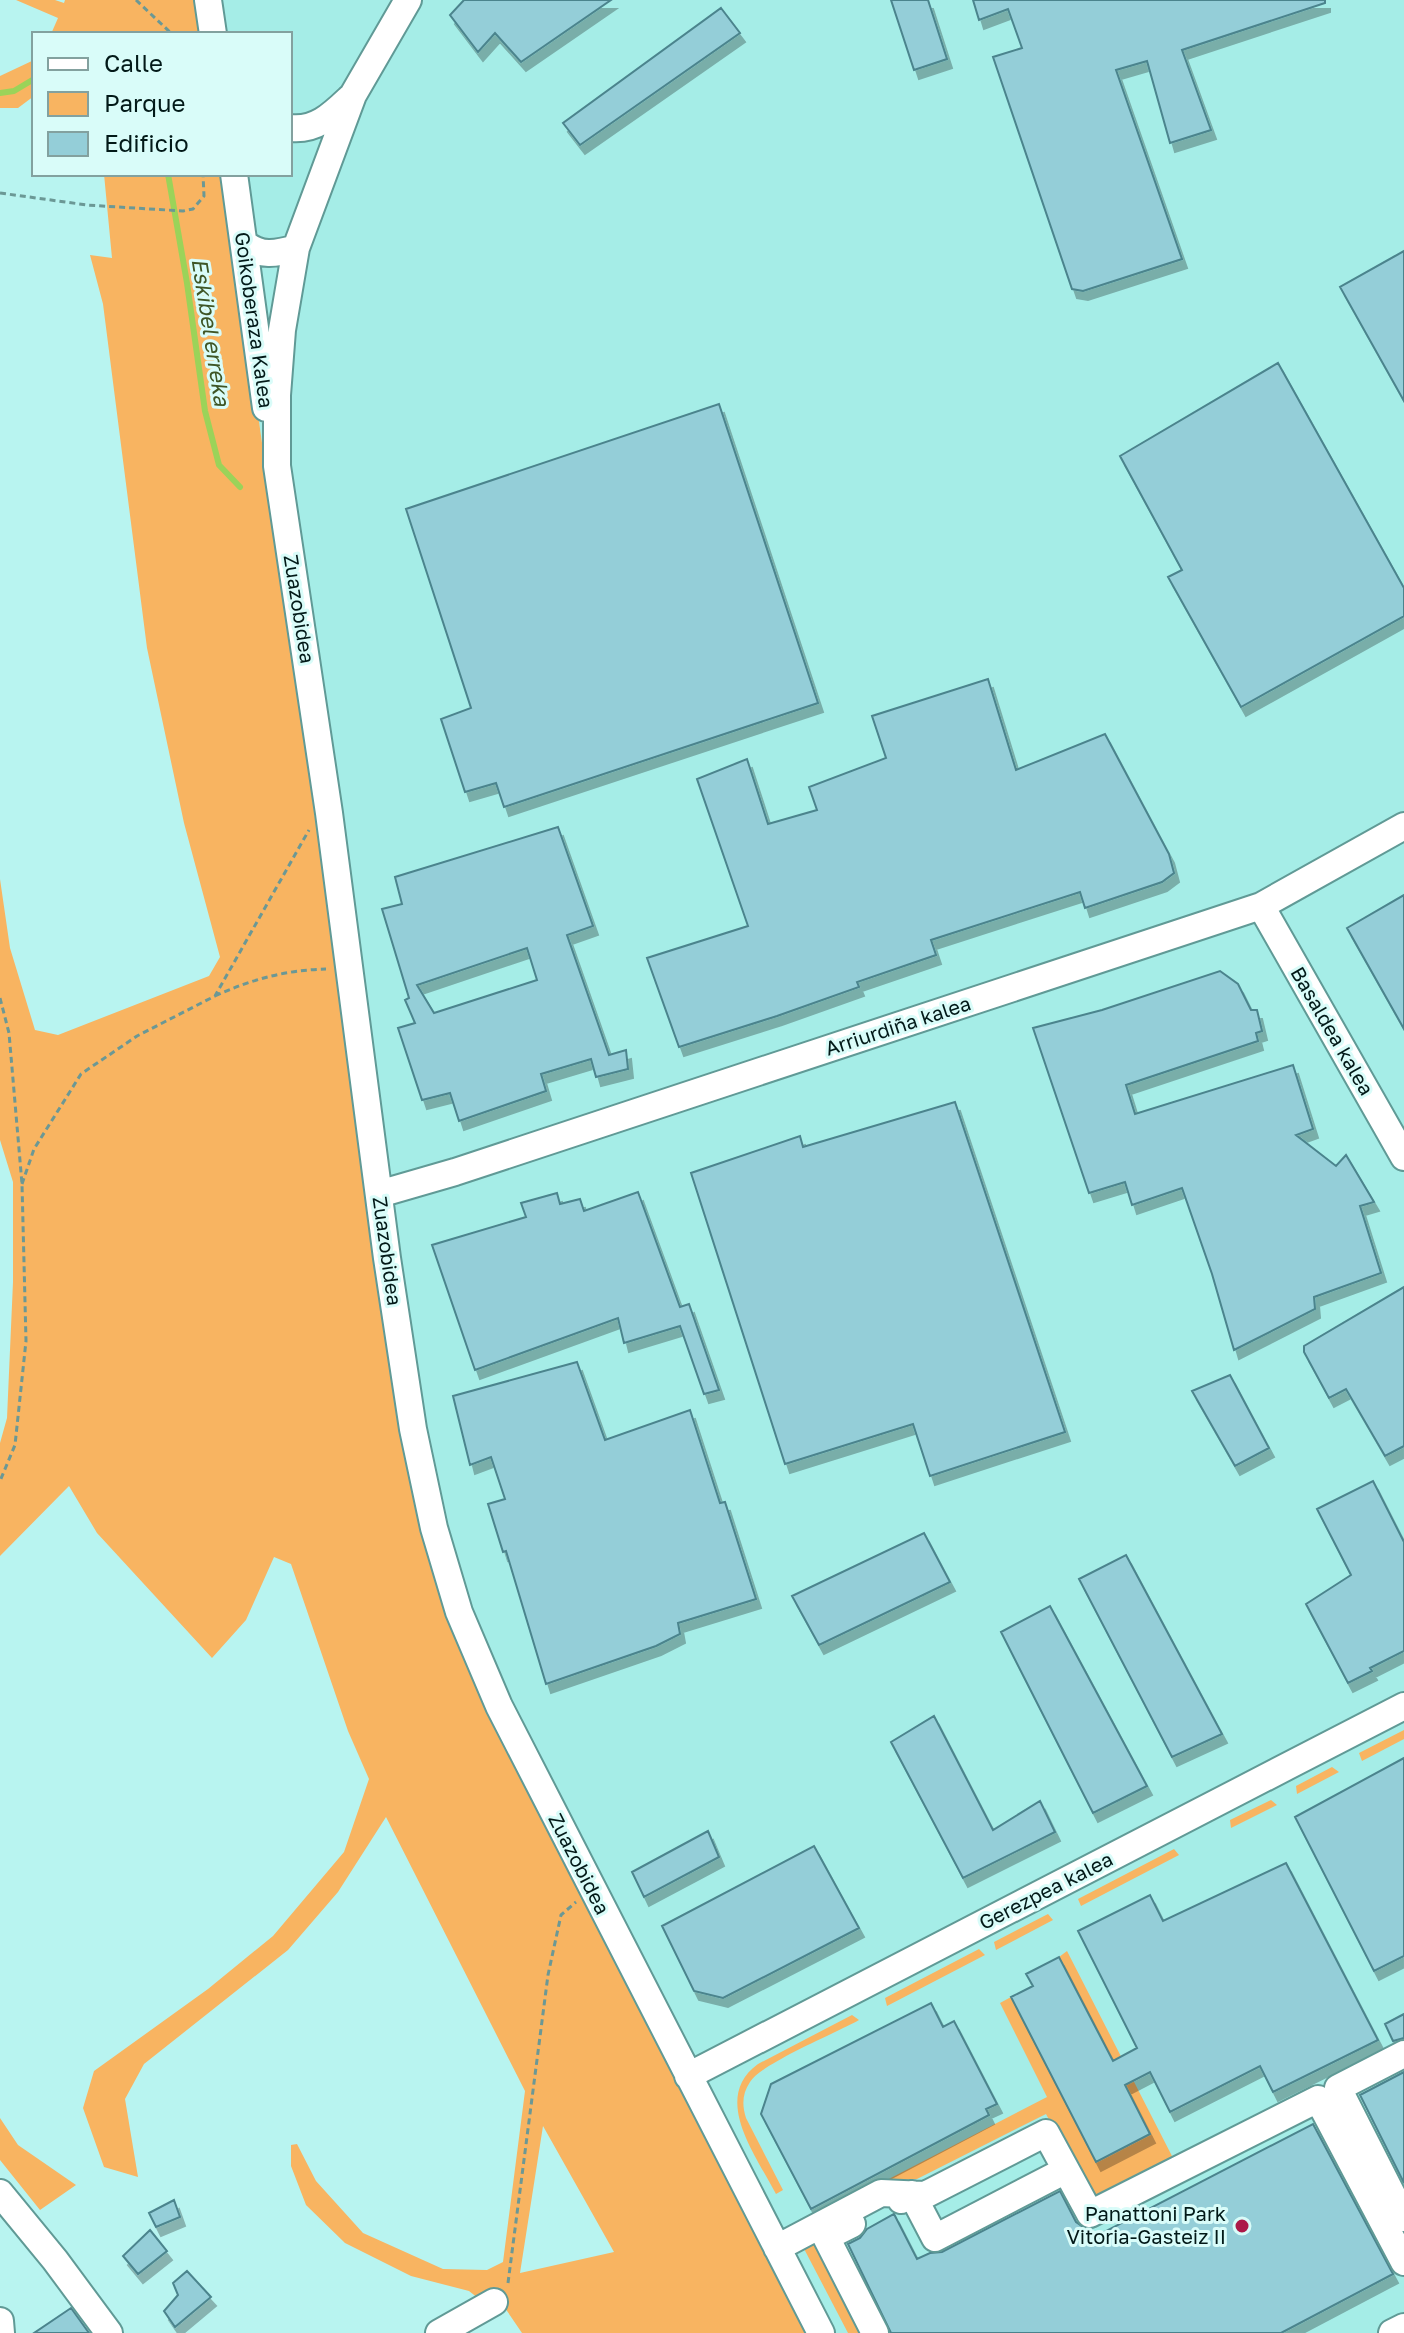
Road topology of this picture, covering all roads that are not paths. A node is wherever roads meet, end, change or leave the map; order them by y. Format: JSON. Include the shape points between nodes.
{"nodes":[{"id":1,"x":208,"y":0,"type":"edge"},
{"id":2,"x":408,"y":0,"type":"edge"},
{"id":3,"x":213,"y":32,"type":"edge"},
{"id":4,"x":353,"y":95,"type":"junction"},
{"id":5,"x":292,"y":128,"type":"edge"},
{"id":6,"x":234,"y":176,"type":"edge"},
{"id":7,"x":244,"y":243,"type":"junction"},
{"id":8,"x":296,"y":248,"type":"junction"},
{"id":9,"x":277,"y":466,"type":"junction"},
{"id":10,"x":1404,"y":826,"type":"edge"},
{"id":11,"x":1261,"y":906,"type":"junction"},
{"id":12,"x":1404,"y":1157,"type":"edge"},
{"id":13,"x":379,"y":1194,"type":"junction"},
{"id":14,"x":1404,"y":1706,"type":"edge"},
{"id":15,"x":1404,"y":2054,"type":"edge"},
{"id":16,"x":688,"y":2076,"type":"junction"},
{"id":17,"x":1066,"y":2170,"type":"junction"},
{"id":18,"x":912,"y":2194,"type":"junction"},
{"id":19,"x":1,"y":2200,"type":"edge"},
{"id":20,"x":1404,"y":2218,"type":"edge"},
{"id":21,"x":777,"y":2248,"type":"junction"},
{"id":22,"x":1404,"y":2262,"type":"edge"},
{"id":23,"x":494,"y":2302,"type":"road end"},
{"id":24,"x":0,"y":2321,"type":"edge"},
{"id":25,"x":1404,"y":2327,"type":"edge"},
{"id":26,"x":1,"y":2333,"type":"edge"},
{"id":27,"x":109,"y":2333,"type":"edge"},
{"id":28,"x":439,"y":2333,"type":"edge"},
{"id":29,"x":821,"y":2333,"type":"edge"},
{"id":30,"x":875,"y":2333,"type":"edge"},
{"id":31,"x":1392,"y":2333,"type":"edge"}],
"edges":[{"from":1,"to":3,"type":"street"},
{"from":2,"to":4,"type":"street"},
{"from":4,"to":5,"type":"street","via":[[329,118],[306,130]]},
{"from":4,"to":8,"type":"street","name":"Zuazobidea"},
{"from":6,"to":7,"type":"street","name":"Goikoberaza Kalea"},
{"from":7,"to":8,"type":"street","via":[[266,254]]},
{"from":7,"to":9,"type":"street","name":"Goikoberaza Kalea"},
{"from":8,"to":9,"type":"street","name":"Zuazobidea","via":[[280,356]]},
{"from":9,"to":13,"type":"street","name":"Zuazobidea"},
{"from":10,"to":11,"type":"street","name":"Arriurdiña kalea"},
{"from":11,"to":12,"type":"street","name":"Basaldea kalea"},
{"from":11,"to":13,"type":"street","name":"Arriurdiña kalea"},
{"from":13,"to":16,"type":"street","name":"Zuazobidea","via":[[413,1429],[459,1612],[499,1706]]},
{"from":14,"to":16,"type":"street","name":"Gerezpea kalea"},
{"from":15,"to":20,"type":"street","via":[[1338,2088]]},
{"from":16,"to":21,"type":"street","name":"Zuazobidea"},
{"from":17,"to":18,"type":"street","via":[[1046,2133],[925,2195]]},
{"from":17,"to":18,"type":"street","via":[[935,2238]]},
{"from":17,"to":22,"type":"street","via":[[1090,2214],[1318,2099]]},
{"from":18,"to":21,"type":"street","via":[[881,2193]]},
{"from":18,"to":30,"type":"street","via":[[826,2237]]},
{"from":19,"to":27,"type":"street","via":[[55,2260]]},
{"from":21,"to":29,"type":"street","name":"Zuazobidea"},
{"from":23,"to":28,"type":"street"},
{"from":24,"to":26,"type":"street"},
{"from":25,"to":31,"type":"street"}]}
